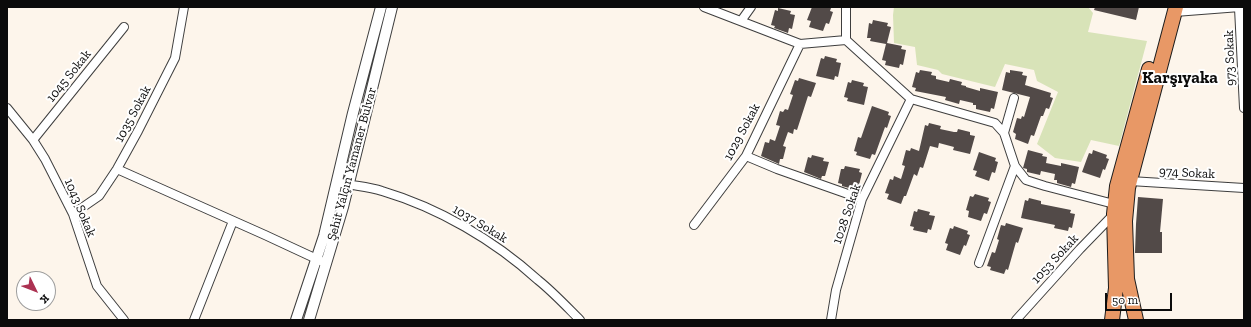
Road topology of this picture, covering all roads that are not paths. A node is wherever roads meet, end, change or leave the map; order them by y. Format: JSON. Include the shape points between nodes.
{"nodes":[{"id":1,"x":184,"y":7,"type":"edge"},
{"id":2,"x":381,"y":7,"type":"edge"},
{"id":3,"x":392,"y":7,"type":"edge"},
{"id":4,"x":704,"y":7,"type":"edge"},
{"id":5,"x":751,"y":7,"type":"edge"},
{"id":6,"x":846,"y":7,"type":"edge"},
{"id":7,"x":1239,"y":8,"type":"edge"},
{"id":8,"x":1172,"y":9,"type":"edge"},
{"id":9,"x":742,"y":21,"type":"junction"},
{"id":10,"x":124,"y":27,"type":"dead end"},
{"id":11,"x":846,"y":40,"type":"junction"},
{"id":12,"x":800,"y":44,"type":"junction"},
{"id":13,"x":1014,"y":98,"type":"dead end"},
{"id":14,"x":911,"y":99,"type":"junction"},
{"id":15,"x":7,"y":108,"type":"edge"},
{"id":16,"x":1244,"y":108,"type":"edge"},
{"id":17,"x":1004,"y":133,"type":"junction"},
{"id":18,"x":33,"y":140,"type":"junction"},
{"id":19,"x":746,"y":156,"type":"junction"},
{"id":20,"x":1014,"y":166,"type":"junction"},
{"id":21,"x":117,"y":169,"type":"junction"},
{"id":22,"x":337,"y":182,"type":"junction"},
{"id":23,"x":1130,"y":182,"type":"junction"},
{"id":24,"x":348,"y":185,"type":"junction"},
{"id":25,"x":1244,"y":188,"type":"edge"},
{"id":26,"x":862,"y":199,"type":"junction"},
{"id":27,"x":1114,"y":209,"type":"junction"},
{"id":28,"x":72,"y":214,"type":"junction"},
{"id":29,"x":233,"y":221,"type":"junction"},
{"id":30,"x":694,"y":225,"type":"dead end"},
{"id":31,"x":321,"y":261,"type":"junction"},
{"id":32,"x":980,"y":263,"type":"dead end"},
{"id":33,"x":1131,"y":298,"type":"junction"},
{"id":34,"x":1115,"y":302,"type":"junction"},
{"id":35,"x":124,"y":320,"type":"edge"},
{"id":36,"x":194,"y":320,"type":"edge"},
{"id":37,"x":296,"y":320,"type":"edge"},
{"id":38,"x":309,"y":320,"type":"edge"},
{"id":39,"x":580,"y":320,"type":"edge"},
{"id":40,"x":831,"y":320,"type":"edge"},
{"id":41,"x":1016,"y":320,"type":"edge"},
{"id":42,"x":1104,"y":320,"type":"edge"},
{"id":43,"x":1112,"y":320,"type":"edge"},
{"id":44,"x":1136,"y":320,"type":"edge"},
{"id":45,"x":1141,"y":320,"type":"edge"}],
"edges":[{"from":1,"to":21,"type":"street","name":"1035 Sokak","via":[[175,58]]},
{"from":2,"to":22,"type":"street"},
{"from":3,"to":24,"type":"street","name":"Şehit Yalçın Yamaner Bulvar"},
{"from":4,"to":9,"type":"street"},
{"from":5,"to":9,"type":"street"},
{"from":6,"to":11,"type":"street"},
{"from":7,"to":8,"type":"street"},
{"from":7,"to":16,"type":"street","name":"973 Sokak"},
{"from":8,"to":23,"type":"highway"},
{"from":8,"to":27,"type":"highway","via":[[1117,186]]},
{"from":9,"to":12,"type":"street"},
{"from":10,"to":18,"type":"street","name":"1045 Sokak"},
{"from":11,"to":12,"type":"street"},
{"from":11,"to":14,"type":"street"},
{"from":12,"to":19,"type":"street","name":"1029 Sokak"},
{"from":13,"to":17,"type":"street"},
{"from":14,"to":17,"type":"street","via":[[995,123]]},
{"from":14,"to":26,"type":"street","name":"1028 Sokak"},
{"from":15,"to":18,"type":"street","name":"1043 Sokak"},
{"from":17,"to":20,"type":"street"},
{"from":18,"to":28,"type":"street","name":"1043 Sokak"},
{"from":19,"to":26,"type":"street"},
{"from":19,"to":30,"type":"street","name":"1029 Sokak"},
{"from":20,"to":27,"type":"street","via":[[1026,180]]},
{"from":20,"to":32,"type":"street"},
{"from":21,"to":28,"type":"street","name":"1035 Sokak","via":[[99,196]]},
{"from":21,"to":29,"type":"street"},
{"from":22,"to":24,"type":"street","name":"1037 Sokak"},
{"from":22,"to":31,"type":"street","via":[[324,236]]},
{"from":23,"to":25,"type":"street","name":"974 Sokak"},
{"from":23,"to":33,"type":"highway","via":[[1125,221],[1127,279]]},
{"from":24,"to":31,"type":"street","name":"Şehit Yalçın Yamaner Bulvar","via":[[343,207]]},
{"from":24,"to":39,"type":"street","name":"1037 Sokak","via":[[381,190],[451,219],[511,257]]},
{"from":26,"to":40,"type":"street","name":"1028 Sokak","via":[[836,290]]},
{"from":27,"to":34,"type":"highway"},
{"from":27,"to":41,"type":"street","name":"1053 Sokak"},
{"from":28,"to":35,"type":"street","name":"1043 Sokak","via":[[96,286]]},
{"from":29,"to":31,"type":"street"},
{"from":29,"to":36,"type":"street"},
{"from":31,"to":37,"type":"street"},
{"from":31,"to":38,"type":"street","name":"Şehit Yalçın Yamaner Bulvar"},
{"from":33,"to":44,"type":"highway"},
{"from":33,"to":45,"type":"highway"},
{"from":34,"to":42,"type":"highway"},
{"from":34,"to":43,"type":"highway"}]}
